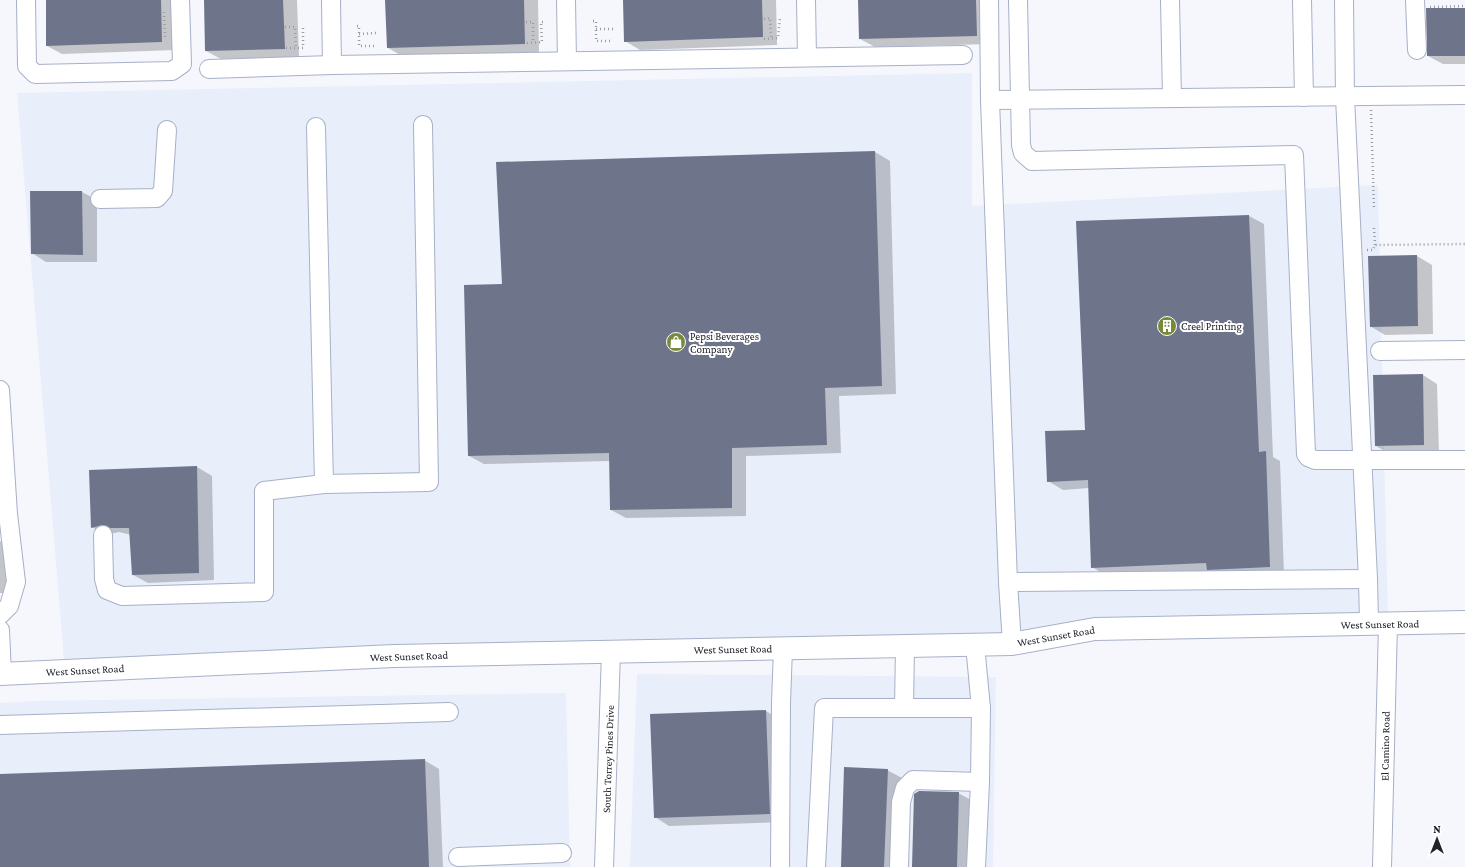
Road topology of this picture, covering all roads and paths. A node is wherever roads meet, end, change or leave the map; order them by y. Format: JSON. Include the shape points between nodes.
{"nodes":[{"id":1,"x":26,"y":0,"type":"edge"},
{"id":2,"x":180,"y":0,"type":"edge"},
{"id":3,"x":330,"y":0,"type":"edge"},
{"id":4,"x":566,"y":0,"type":"edge"},
{"id":5,"x":806,"y":0,"type":"edge"},
{"id":6,"x":989,"y":0,"type":"edge"},
{"id":7,"x":1018,"y":0,"type":"edge"},
{"id":8,"x":1170,"y":0,"type":"edge"},
{"id":9,"x":1302,"y":0,"type":"edge"},
{"id":10,"x":1344,"y":0,"type":"edge"},
{"id":11,"x":1420,"y":4,"type":"edge"},
{"id":12,"x":1465,"y":6,"type":"edge"},
{"id":13,"x":164,"y":7,"type":"dead end"},
{"id":14,"x":780,"y":18,"type":"dead end"},
{"id":15,"x":764,"y":19,"type":"dead end"},
{"id":16,"x":594,"y":21,"type":"dead end"},
{"id":17,"x":526,"y":22,"type":"dead end"},
{"id":18,"x":543,"y":22,"type":"dead end"},
{"id":19,"x":357,"y":26,"type":"dead end"},
{"id":20,"x":305,"y":27,"type":"dead end"},
{"id":21,"x":285,"y":28,"type":"dead end"},
{"id":22,"x":596,"y":29,"type":"junction"},
{"id":23,"x":613,"y":29,"type":"dead end"},
{"id":24,"x":376,"y":33,"type":"dead end"},
{"id":25,"x":359,"y":34,"type":"junction"},
{"id":26,"x":771,"y":38,"type":"junction"},
{"id":27,"x":764,"y":39,"type":"dead end"},
{"id":28,"x":165,"y":40,"type":"dead end"},
{"id":29,"x":613,"y":41,"type":"dead end"},
{"id":30,"x":527,"y":43,"type":"dead end"},
{"id":31,"x":533,"y":43,"type":"junction"},
{"id":32,"x":376,"y":46,"type":"dead end"},
{"id":33,"x":286,"y":48,"type":"dead end"},
{"id":34,"x":296,"y":48,"type":"junction"},
{"id":35,"x":1417,"y":50,"type":"dead end"},
{"id":36,"x":963,"y":54,"type":"dead end"},
{"id":37,"x":807,"y":57,"type":"junction"},
{"id":38,"x":567,"y":61,"type":"junction"},
{"id":39,"x":332,"y":65,"type":"junction"},
{"id":40,"x":209,"y":69,"type":"dead end"},
{"id":41,"x":1465,"y":95,"type":"edge"},
{"id":42,"x":1304,"y":97,"type":"junction"},
{"id":43,"x":1345,"y":97,"type":"junction"},
{"id":44,"x":1172,"y":98,"type":"junction"},
{"id":45,"x":990,"y":100,"type":"junction"},
{"id":46,"x":1019,"y":100,"type":"junction"},
{"id":47,"x":1371,"y":110,"type":"dead end"},
{"id":48,"x":423,"y":125,"type":"dead end"},
{"id":49,"x":316,"y":127,"type":"dead end"},
{"id":50,"x":167,"y":130,"type":"dead end"},
{"id":51,"x":100,"y":199,"type":"dead end"},
{"id":52,"x":1374,"y":209,"type":"dead end"},
{"id":53,"x":1374,"y":228,"type":"dead end"},
{"id":54,"x":1465,"y":244,"type":"edge"},
{"id":55,"x":1375,"y":245,"type":"junction"},
{"id":56,"x":1366,"y":250,"type":"dead end"},
{"id":57,"x":1465,"y":350,"type":"edge"},
{"id":58,"x":1380,"y":351,"type":"dead end"},
{"id":59,"x":0,"y":390,"type":"edge"},
{"id":60,"x":1465,"y":460,"type":"edge"},
{"id":61,"x":1362,"y":461,"type":"junction"},
{"id":62,"x":324,"y":484,"type":"junction"},
{"id":63,"x":4,"y":514,"type":"edge"},
{"id":64,"x":103,"y":535,"type":"dead end"},
{"id":65,"x":1368,"y":579,"type":"junction"},
{"id":66,"x":1008,"y":582,"type":"junction"},
{"id":67,"x":3,"y":609,"type":"edge"},
{"id":68,"x":1465,"y":622,"type":"edge"},
{"id":69,"x":1378,"y":624,"type":"junction"},
{"id":70,"x":0,"y":630,"type":"edge"},
{"id":71,"x":1012,"y":644,"type":"junction"},
{"id":72,"x":975,"y":645,"type":"junction"},
{"id":73,"x":905,"y":646,"type":"junction"},
{"id":74,"x":783,"y":648,"type":"junction"},
{"id":75,"x":611,"y":651,"type":"junction"},
{"id":76,"x":1,"y":674,"type":"edge"},
{"id":77,"x":904,"y":708,"type":"junction"},
{"id":78,"x":981,"y":708,"type":"junction"},
{"id":79,"x":449,"y":712,"type":"dead end"},
{"id":80,"x":0,"y":725,"type":"edge"},
{"id":81,"x":980,"y":782,"type":"junction"},
{"id":82,"x":562,"y":853,"type":"dead end"},
{"id":83,"x":458,"y":857,"type":"dead end"},
{"id":84,"x":604,"y":867,"type":"edge"},
{"id":85,"x":780,"y":867,"type":"edge"},
{"id":86,"x":816,"y":867,"type":"edge"},
{"id":87,"x":899,"y":867,"type":"edge"},
{"id":88,"x":976,"y":867,"type":"edge"},
{"id":89,"x":1382,"y":867,"type":"edge"}],
"edges":[{"from":1,"to":2,"type":"street","via":[[26,66],[35,74],[172,71],[182,64]]},
{"from":3,"to":39,"type":"street"},
{"from":4,"to":38,"type":"street"},
{"from":5,"to":37,"type":"street"},
{"from":6,"to":45,"type":"street"},
{"from":7,"to":46,"type":"street"},
{"from":8,"to":44,"type":"street"},
{"from":9,"to":42,"type":"street"},
{"from":10,"to":43,"type":"street","name":"El Camino Road"},
{"from":11,"to":12,"type":"path"},
{"from":11,"to":35,"type":"street"},
{"from":13,"to":28,"type":"path"},
{"from":14,"to":26,"type":"path","via":[[778,38]]},
{"from":15,"to":26,"type":"path","via":[[770,18]]},
{"from":16,"to":22,"type":"path"},
{"from":17,"to":31,"type":"path","via":[[533,22]]},
{"from":18,"to":31,"type":"path","via":[[542,42]]},
{"from":19,"to":25,"type":"path"},
{"from":20,"to":34,"type":"path","via":[[303,48]]},
{"from":21,"to":34,"type":"path","via":[[295,27]]},
{"from":22,"to":23,"type":"path"},
{"from":22,"to":29,"type":"path","via":[[596,41]]},
{"from":24,"to":25,"type":"path"},
{"from":25,"to":32,"type":"path","via":[[359,46]]},
{"from":26,"to":27,"type":"path"},
{"from":30,"to":31,"type":"path"},
{"from":33,"to":34,"type":"path"},
{"from":36,"to":37,"type":"street"},
{"from":37,"to":38,"type":"street"},
{"from":38,"to":39,"type":"street"},
{"from":39,"to":40,"type":"street"},
{"from":41,"to":43,"type":"street"},
{"from":42,"to":43,"type":"street"},
{"from":42,"to":44,"type":"street"},
{"from":43,"to":61,"type":"street","name":"El Camino Road"},
{"from":44,"to":46,"type":"street"},
{"from":45,"to":46,"type":"street"},
{"from":45,"to":66,"type":"street"},
{"from":46,"to":61,"type":"street","via":[[1020,145],[1023,153],[1032,161],[1294,155],[1306,454],[1315,460]]},
{"from":47,"to":52,"type":"path"},
{"from":48,"to":62,"type":"street","via":[[429,482]]},
{"from":49,"to":62,"type":"street"},
{"from":50,"to":51,"type":"street","via":[[163,191],[157,198]]},
{"from":53,"to":55,"type":"path"},
{"from":54,"to":55,"type":"path"},
{"from":55,"to":56,"type":"path","via":[[1374,250]]},
{"from":57,"to":58,"type":"street"},
{"from":59,"to":63,"type":"street"},
{"from":60,"to":61,"type":"street"},
{"from":61,"to":65,"type":"street","name":"El Camino Road"},
{"from":62,"to":64,"type":"street","via":[[264,491],[264,592],[122,596],[107,590],[104,579]]},
{"from":63,"to":67,"type":"street","via":[[16,582]]},
{"from":65,"to":66,"type":"street"},
{"from":65,"to":69,"type":"street","name":"El Camino Road"},
{"from":66,"to":71,"type":"street"},
{"from":68,"to":69,"type":"main road","name":"West Sunset Road"},
{"from":69,"to":71,"type":"main road","name":"West Sunset Road","via":[[1095,629]]},
{"from":69,"to":89,"type":"street","name":"El Camino Road"},
{"from":70,"to":76,"type":"street"},
{"from":71,"to":72,"type":"main road","name":"West Sunset Road"},
{"from":72,"to":73,"type":"main road","name":"West Sunset Road"},
{"from":72,"to":78,"type":"street"},
{"from":73,"to":74,"type":"main road","name":"West Sunset Road"},
{"from":73,"to":77,"type":"street"},
{"from":74,"to":75,"type":"main road","name":"West Sunset Road"},
{"from":74,"to":85,"type":"street"},
{"from":75,"to":76,"type":"main road","name":"West Sunset Road","via":[[394,656]]},
{"from":75,"to":84,"type":"street","name":"South Torrey Pines Drive"},
{"from":77,"to":78,"type":"street"},
{"from":77,"to":86,"type":"street","via":[[824,708]]},
{"from":78,"to":81,"type":"street"},
{"from":79,"to":80,"type":"street"},
{"from":81,"to":87,"type":"street","via":[[913,780],[905,788],[901,802]]},
{"from":81,"to":88,"type":"street"},
{"from":82,"to":83,"type":"street"}]}
